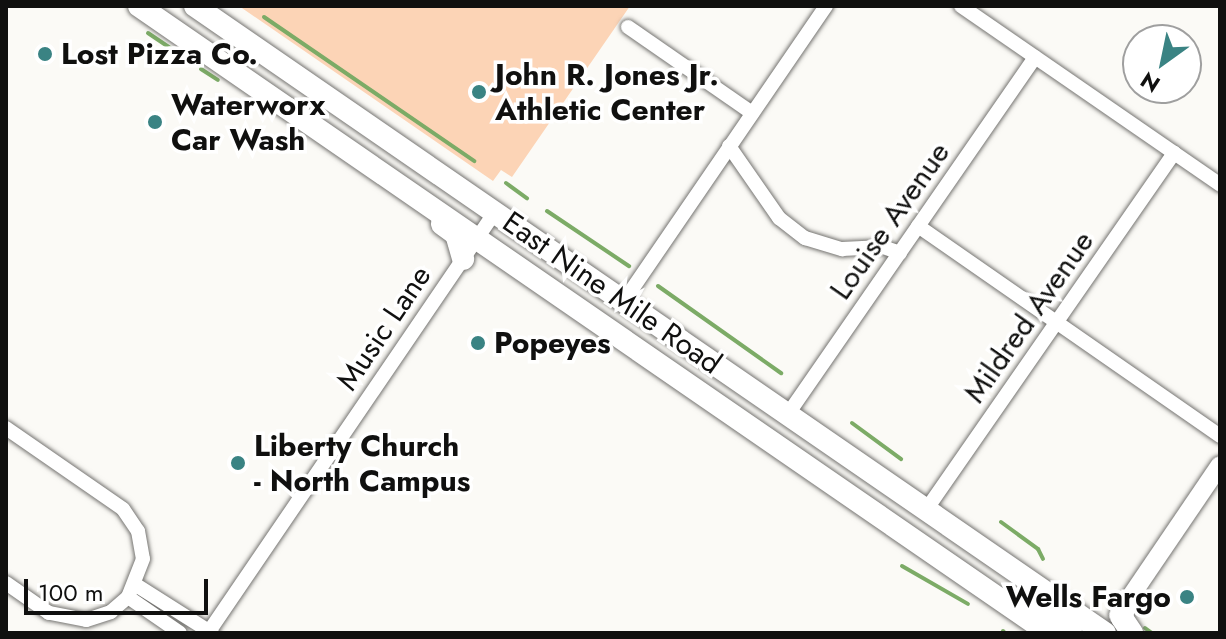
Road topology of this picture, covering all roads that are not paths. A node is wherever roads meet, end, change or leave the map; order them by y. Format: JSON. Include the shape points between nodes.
{"nodes":[{"id":1,"x":139,"y":6,"type":"edge"},
{"id":2,"x":195,"y":6,"type":"edge"},
{"id":3,"x":826,"y":6,"type":"edge"},
{"id":4,"x":961,"y":6,"type":"edge"},
{"id":5,"x":628,"y":27,"type":"dead end"},
{"id":6,"x":173,"y":29,"type":"junction"},
{"id":7,"x":1035,"y":57,"type":"junction"},
{"id":8,"x":326,"y":96,"type":"junction"},
{"id":9,"x":752,"y":113,"type":"junction"},
{"id":10,"x":729,"y":146,"type":"junction"},
{"id":11,"x":352,"y":150,"type":"junction"},
{"id":12,"x":1174,"y":153,"type":"junction"},
{"id":13,"x":1220,"y":185,"type":"edge"},
{"id":14,"x":495,"y":212,"type":"junction"},
{"id":15,"x":918,"y":226,"type":"junction"},
{"id":16,"x":478,"y":237,"type":"junction"},
{"id":17,"x":900,"y":253,"type":"junction"},
{"id":18,"x":463,"y":259,"type":"junction"},
{"id":19,"x":519,"y":266,"type":"junction"},
{"id":20,"x":624,"y":301,"type":"junction"},
{"id":21,"x":1057,"y":323,"type":"junction"},
{"id":22,"x":666,"y":385,"type":"dead end"},
{"id":23,"x":695,"y":387,"type":"junction"},
{"id":24,"x":717,"y":402,"type":"junction"},
{"id":25,"x":788,"y":414,"type":"junction"},
{"id":26,"x":6,"y":428,"type":"edge"},
{"id":27,"x":1220,"y":436,"type":"edge"},
{"id":28,"x":1220,"y":465,"type":"edge"},
{"id":29,"x":846,"y":492,"type":"junction"},
{"id":30,"x":926,"y":510,"type":"junction"},
{"id":31,"x":6,"y":583,"type":"edge"},
{"id":32,"x":132,"y":591,"type":"junction"},
{"id":33,"x":1124,"y":607,"type":"junction"},
{"id":34,"x":210,"y":632,"type":"edge"},
{"id":35,"x":180,"y":633,"type":"edge"},
{"id":36,"x":1032,"y":633,"type":"edge"},
{"id":37,"x":1049,"y":633,"type":"edge"},
{"id":38,"x":1071,"y":633,"type":"edge"},
{"id":39,"x":1103,"y":633,"type":"edge"},
{"id":40,"x":1132,"y":633,"type":"edge"}],
"edges":[{"from":1,"to":6,"type":"main road","name":"East Nine Mile Road"},
{"from":2,"to":8,"type":"main road","name":"East Nine Mile Road"},
{"from":3,"to":9,"type":"street"},
{"from":4,"to":7,"type":"street"},
{"from":5,"to":9,"type":"street"},
{"from":6,"to":8,"type":"main road","via":[[186,17],[196,17]]},
{"from":6,"to":11,"type":"main road","name":"East Nine Mile Road"},
{"from":7,"to":12,"type":"street"},
{"from":7,"to":15,"type":"street","name":"Louise Avenue"},
{"from":8,"to":14,"type":"main road","name":"East Nine Mile Road"},
{"from":9,"to":10,"type":"street"},
{"from":10,"to":17,"type":"street","via":[[779,218],[805,238],[842,249],[883,247]]},
{"from":10,"to":20,"type":"street"},
{"from":11,"to":16,"type":"main road","name":"East Nine Mile Road"},
{"from":11,"to":18,"type":"main road","via":[[386,186],[456,234]]},
{"from":12,"to":13,"type":"street"},
{"from":12,"to":21,"type":"street","name":"Mildred Avenue"},
{"from":14,"to":16,"type":"street","name":"Music Lane"},
{"from":14,"to":20,"type":"main road","name":"East Nine Mile Road"},
{"from":15,"to":17,"type":"street","name":"Louise Avenue"},
{"from":15,"to":21,"type":"street"},
{"from":16,"to":18,"type":"street","name":"Music Lane"},
{"from":16,"to":19,"type":"main road","name":"East Nine Mile Road"},
{"from":16,"to":20,"type":"main road","via":[[494,231],[511,235],[603,298]]},
{"from":17,"to":25,"type":"street","name":"Louise Avenue"},
{"from":18,"to":34,"type":"street","name":"Music Lane"},
{"from":19,"to":22,"type":"main road","via":[[535,288]]},
{"from":19,"to":23,"type":"main road","name":"East Nine Mile Road"},
{"from":20,"to":25,"type":"main road","name":"East Nine Mile Road"},
{"from":21,"to":27,"type":"street"},
{"from":21,"to":30,"type":"street","name":"Mildred Avenue"},
{"from":23,"to":24,"type":"main road","name":"East Nine Mile Road"},
{"from":23,"to":25,"type":"main road","via":[[757,417]]},
{"from":24,"to":29,"type":"main road","name":"East Nine Mile Road"},
{"from":24,"to":36,"type":"main road","via":[[737,428]]},
{"from":25,"to":30,"type":"main road","name":"East Nine Mile Road"},
{"from":26,"to":32,"type":"street","via":[[131,518],[142,545]]},
{"from":28,"to":33,"type":"street"},
{"from":29,"to":37,"type":"main road","name":"East Nine Mile Road"},
{"from":29,"to":38,"type":"main road","via":[[889,507]]},
{"from":30,"to":39,"type":"main road","name":"East Nine Mile Road"},
{"from":31,"to":32,"type":"street","via":[[49,613],[74,620],[98,617]]},
{"from":32,"to":34,"type":"street"},
{"from":32,"to":35,"type":"street"},
{"from":33,"to":39,"type":"street"},
{"from":33,"to":40,"type":"main road","via":[[1122,618]]}]}
